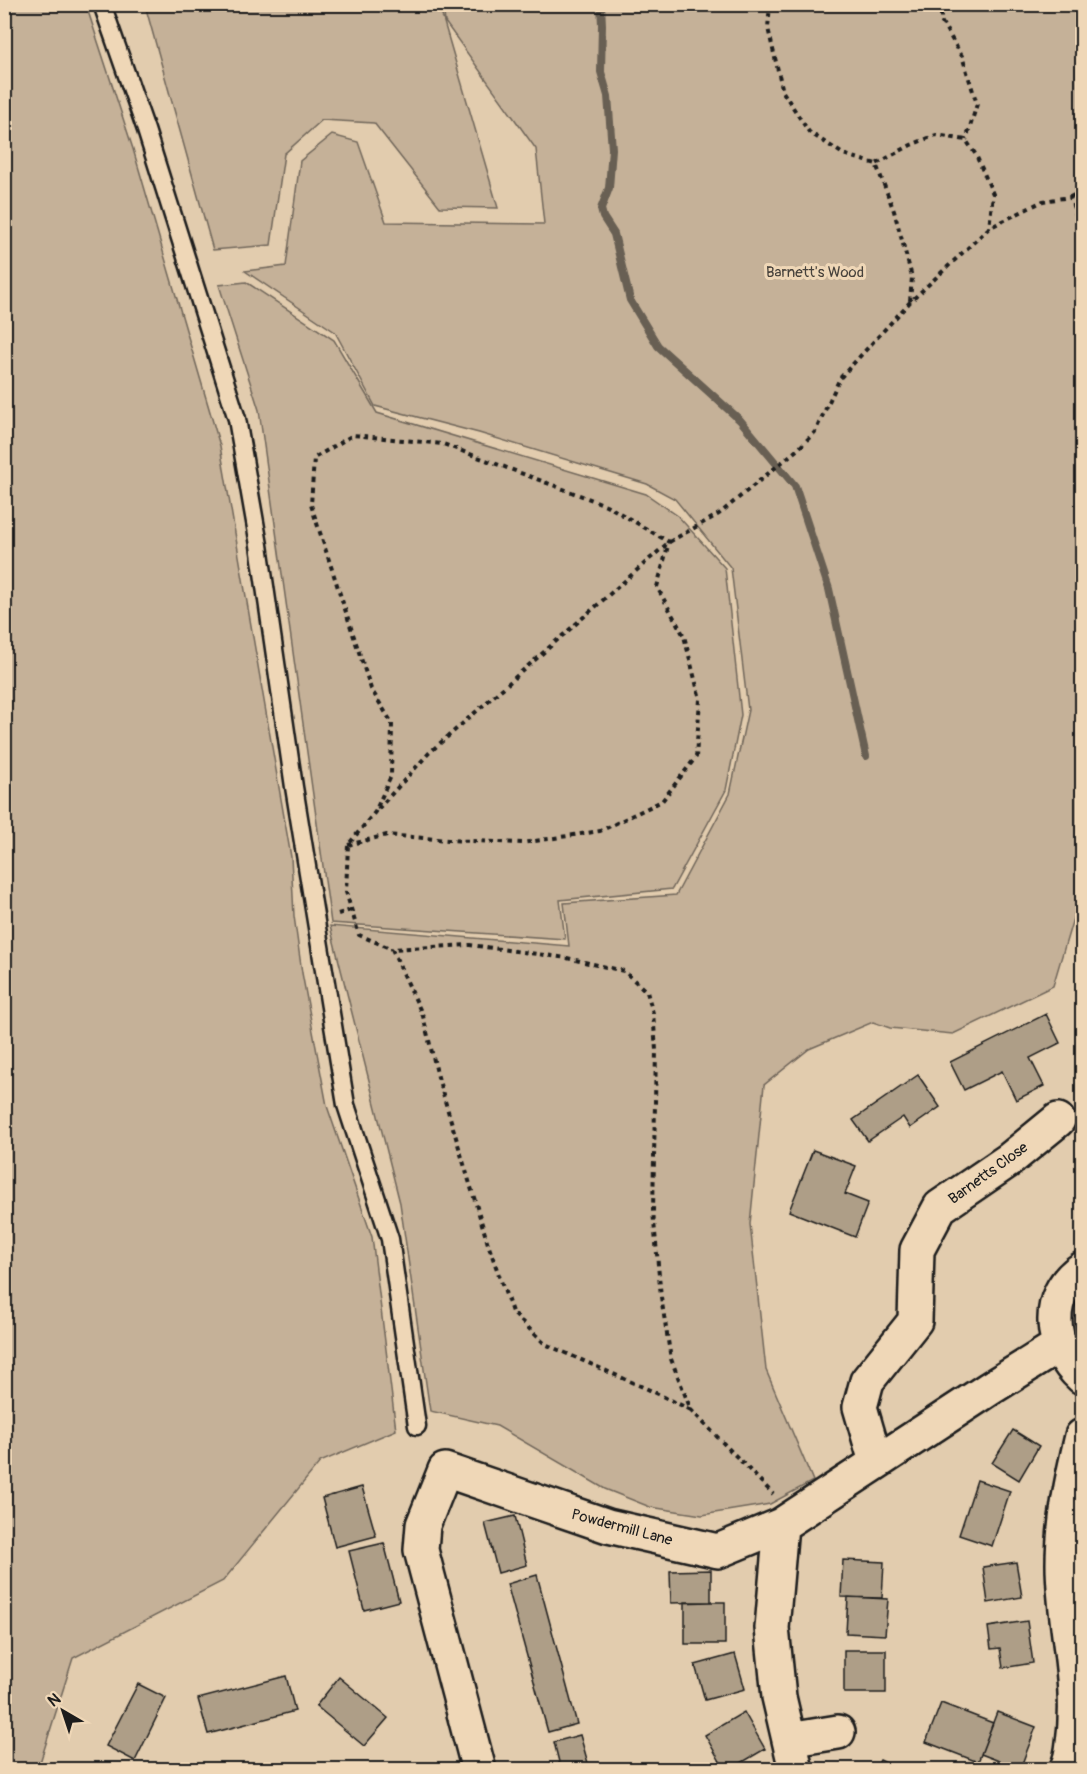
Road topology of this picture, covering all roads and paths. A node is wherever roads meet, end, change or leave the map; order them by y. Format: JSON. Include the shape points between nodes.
{"nodes":[{"id":1,"x":102,"y":4,"type":"edge"},
{"id":2,"x":770,"y":4,"type":"edge"},
{"id":3,"x":941,"y":4,"type":"edge"},
{"id":4,"x":966,"y":140,"type":"junction"},
{"id":5,"x":876,"y":164,"type":"junction"},
{"id":6,"x":1083,"y":192,"type":"edge"},
{"id":7,"x":1070,"y":197,"type":"junction"},
{"id":8,"x":989,"y":228,"type":"junction"},
{"id":9,"x":1083,"y":232,"type":"edge"},
{"id":10,"x":910,"y":302,"type":"junction"},
{"id":11,"x":669,"y":542,"type":"junction"},
{"id":12,"x":375,"y":812,"type":"junction"},
{"id":13,"x":348,"y":845,"type":"junction"},
{"id":14,"x":392,"y":949,"type":"junction"},
{"id":15,"x":1058,"y":1120,"type":"dead end"},
{"id":16,"x":1083,"y":1269,"type":"edge"},
{"id":17,"x":1059,"y":1346,"type":"junction"},
{"id":18,"x":1083,"y":1377,"type":"edge"},
{"id":19,"x":691,"y":1410,"type":"junction"},
{"id":20,"x":417,"y":1425,"type":"dead end"},
{"id":21,"x":1083,"y":1437,"type":"edge"},
{"id":22,"x":876,"y":1461,"type":"junction"},
{"id":23,"x":788,"y":1520,"type":"junction"},
{"id":24,"x":838,"y":1732,"type":"dead end"},
{"id":25,"x":793,"y":1755,"type":"edge"},
{"id":26,"x":479,"y":1770,"type":"edge"},
{"id":27,"x":1066,"y":1770,"type":"edge"}],
"edges":[{"from":1,"to":20,"type":"lane","via":[[237,419],[346,1105],[390,1239]]},
{"from":2,"to":5,"type":"path","via":[[768,28],[783,92],[802,122],[809,132],[843,154]]},
{"from":3,"to":4,"type":"path","via":[[941,21],[962,56],[977,104]]},
{"from":4,"to":5,"type":"path","via":[[936,135]]},
{"from":4,"to":8,"type":"path","via":[[993,194]]},
{"from":5,"to":10,"type":"path","via":[[912,277]]},
{"from":6,"to":7,"type":"path"},
{"from":7,"to":8,"type":"path","via":[[1043,201]]},
{"from":7,"to":9,"type":"path"},
{"from":8,"to":10,"type":"path"},
{"from":10,"to":11,"type":"path","via":[[840,378],[815,432],[798,449],[719,514]]},
{"from":11,"to":12,"type":"path","via":[[429,753]]},
{"from":11,"to":12,"type":"path","via":[[606,505],[443,444],[353,435],[314,458],[311,505],[371,689],[392,723],[391,776]]},
{"from":11,"to":13,"type":"path","via":[[657,587],[684,636],[700,699],[696,757],[662,801],[600,831],[522,843],[387,835]]},
{"from":12,"to":13,"type":"path"},
{"from":13,"to":14,"type":"path","via":[[346,892],[359,935]]},
{"from":14,"to":19,"type":"path","via":[[423,1016],[439,1082],[512,1311],[545,1344]]},
{"from":14,"to":19,"type":"path","via":[[470,945],[567,958],[624,970],[647,993],[656,1050],[653,1211],[661,1297],[671,1359]]},
{"from":15,"to":22,"type":"street","name":"Barnetts Close","via":[[940,1208],[917,1250],[915,1321],[867,1381],[860,1407]]},
{"from":16,"to":17,"type":"street","via":[[1065,1286],[1057,1305],[1054,1325]]},
{"from":17,"to":18,"type":"street","via":[[1068,1363]]},
{"from":17,"to":22,"type":"street","name":"Powdermill Lane"},
{"from":19,"to":23,"type":"path"},
{"from":21,"to":27,"type":"street","via":[[1070,1488],[1063,1564],[1076,1693],[1071,1763]]},
{"from":22,"to":23,"type":"street","name":"Powdermill Lane"},
{"from":23,"to":25,"type":"street","via":[[772,1628],[779,1697]]},
{"from":23,"to":26,"type":"street","name":"Powdermill Lane","via":[[718,1551],[608,1526],[445,1470],[423,1525],[421,1550]]},
{"from":24,"to":25,"type":"street"}]}
